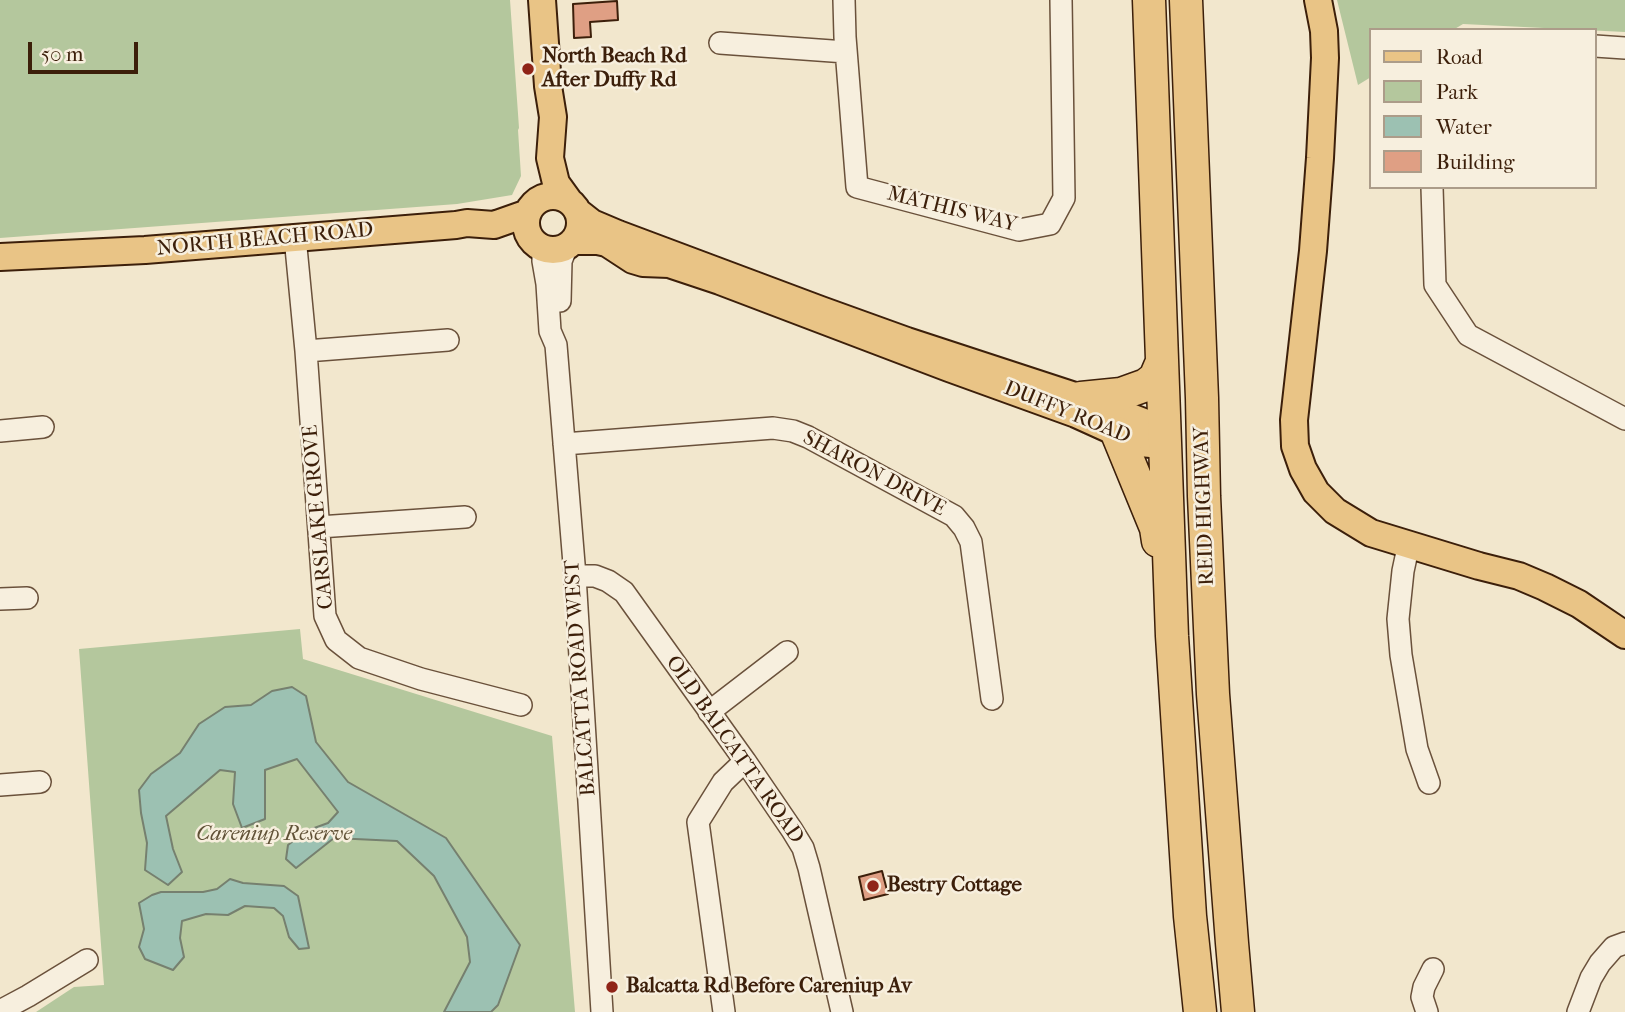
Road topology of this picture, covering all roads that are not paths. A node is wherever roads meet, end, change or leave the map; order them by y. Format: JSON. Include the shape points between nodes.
{"nodes":[{"id":1,"x":527,"y":0,"type":"edge"},
{"id":2,"x":542,"y":0,"type":"edge"},
{"id":3,"x":844,"y":0,"type":"edge"},
{"id":4,"x":1061,"y":0,"type":"edge"},
{"id":5,"x":1149,"y":0,"type":"edge"},
{"id":6,"x":1186,"y":0,"type":"edge"},
{"id":7,"x":1318,"y":0,"type":"edge"},
{"id":8,"x":720,"y":43,"type":"dead end"},
{"id":9,"x":1597,"y":47,"type":"edge"},
{"id":10,"x":1625,"y":48,"type":"edge"},
{"id":11,"x":846,"y":52,"type":"junction"},
{"id":12,"x":1432,"y":189,"type":"edge"},
{"id":13,"x":573,"y":206,"type":"junction"},
{"id":14,"x":547,"y":230,"type":"junction"},
{"id":15,"x":296,"y":245,"type":"junction"},
{"id":16,"x":0,"y":257,"type":"edge"},
{"id":17,"x":0,"y":271,"type":"edge"},
{"id":18,"x":448,"y":340,"type":"dead end"},
{"id":19,"x":306,"y":351,"type":"junction"},
{"id":20,"x":1161,"y":364,"type":"junction"},
{"id":21,"x":1081,"y":398,"type":"junction"},
{"id":22,"x":1202,"y":398,"type":"junction"},
{"id":23,"x":1625,"y":419,"type":"edge"},
{"id":24,"x":43,"y":426,"type":"dead end"},
{"id":25,"x":0,"y":431,"type":"edge"},
{"id":26,"x":1116,"y":433,"type":"junction"},
{"id":27,"x":1165,"y":439,"type":"junction"},
{"id":28,"x":564,"y":444,"type":"junction"},
{"id":29,"x":1204,"y":496,"type":"junction"},
{"id":30,"x":465,"y":517,"type":"dead end"},
{"id":31,"x":319,"y":527,"type":"junction"},
{"id":32,"x":1409,"y":543,"type":"junction"},
{"id":33,"x":575,"y":576,"type":"junction"},
{"id":34,"x":27,"y":597,"type":"dead end"},
{"id":35,"x":0,"y":599,"type":"edge"},
{"id":36,"x":1625,"y":635,"type":"edge"},
{"id":37,"x":1172,"y":636,"type":"junction"},
{"id":38,"x":787,"y":652,"type":"dead end"},
{"id":39,"x":992,"y":699,"type":"dead end"},
{"id":40,"x":520,"y":705,"type":"dead end"},
{"id":41,"x":709,"y":712,"type":"junction"},
{"id":42,"x":745,"y":761,"type":"junction"},
{"id":43,"x":40,"y":782,"type":"dead end"},
{"id":44,"x":1429,"y":783,"type":"dead end"},
{"id":45,"x":0,"y":785,"type":"edge"},
{"id":46,"x":1620,"y":945,"type":"edge"},
{"id":47,"x":87,"y":960,"type":"dead end"},
{"id":48,"x":1433,"y":969,"type":"dead end"},
{"id":49,"x":0,"y":1011,"type":"edge"},
{"id":50,"x":602,"y":1012,"type":"edge"},
{"id":51,"x":724,"y":1012,"type":"edge"},
{"id":52,"x":842,"y":1012,"type":"edge"},
{"id":53,"x":1200,"y":1012,"type":"edge"},
{"id":54,"x":1238,"y":1012,"type":"edge"},
{"id":55,"x":1427,"y":1012,"type":"edge"},
{"id":56,"x":1578,"y":1012,"type":"edge"}],
"edges":[{"from":1,"to":14,"type":"main road"},
{"from":2,"to":13,"type":"main road","via":[[553,117],[551,166],[556,183]]},
{"from":3,"to":11,"type":"street","name":"MATHIS WAY"},
{"from":4,"to":11,"type":"street","name":"MATHIS WAY","via":[[1064,198],[1050,224],[1019,230],[857,187]]},
{"from":5,"to":20,"type":"highway","name":"REID HIGHWAY"},
{"from":6,"to":22,"type":"highway","name":"REID HIGHWAY"},
{"from":7,"to":32,"type":"main road","via":[[1325,58],[1295,446],[1316,492],[1335,511],[1371,533]]},
{"from":8,"to":11,"type":"street"},
{"from":9,"to":10,"type":"street"},
{"from":12,"to":23,"type":"street","via":[[1435,285],[1468,335]]},
{"from":13,"to":14,"type":"main road","via":[[555,196]]},
{"from":13,"to":14,"type":"main road","via":[[580,228]]},
{"from":13,"to":21,"type":"main road","name":"DUFFY ROAD","via":[[592,223],[618,234],[907,341]]},
{"from":14,"to":15,"type":"main road","name":"NORTH BEACH ROAD","via":[[467,223]]},
{"from":14,"to":26,"type":"main road","name":"DUFFY ROAD","via":[[598,240],[633,260],[668,264],[720,281]]},
{"from":14,"to":28,"type":"street","name":"BALCATTA ROAD WEST","via":[[561,261],[556,345]]},
{"from":15,"to":16,"type":"main road","name":"NORTH BEACH ROAD"},
{"from":15,"to":17,"type":"main road","name":"NORTH BEACH ROAD","via":[[155,263]]},
{"from":15,"to":19,"type":"street","name":"CARSLAKE GROVE"},
{"from":18,"to":19,"type":"street"},
{"from":19,"to":31,"type":"street","name":"CARSLAKE GROVE"},
{"from":20,"to":21,"type":"highway","via":[[1146,385],[1121,394]]},
{"from":20,"to":27,"type":"highway","name":"REID HIGHWAY"},
{"from":21,"to":27,"type":"main road","name":"DUFFY ROAD","via":[[1146,423]]},
{"from":22,"to":27,"type":"highway","via":[[1185,433]]},
{"from":22,"to":29,"type":"highway","name":"REID HIGHWAY"},
{"from":24,"to":25,"type":"street"},
{"from":26,"to":27,"type":"main road","name":"DUFFY ROAD","via":[[1140,443]]},
{"from":26,"to":37,"type":"highway","via":[[1156,528]]},
{"from":27,"to":29,"type":"highway","via":[[1190,462]]},
{"from":27,"to":37,"type":"highway","name":"REID HIGHWAY"},
{"from":28,"to":33,"type":"street","name":"BALCATTA ROAD WEST"},
{"from":28,"to":39,"type":"street","name":"SHARON DRIVE","via":[[773,428],[793,431],[954,516],[971,542]]},
{"from":29,"to":54,"type":"highway","name":"REID HIGHWAY","via":[[1213,694]]},
{"from":30,"to":31,"type":"street"},
{"from":31,"to":40,"type":"street","name":"CARSLAKE GROVE","via":[[325,616],[336,640],[359,657],[421,679]]},
{"from":32,"to":36,"type":"main road","via":[[1520,576],[1579,604]]},
{"from":32,"to":44,"type":"street","via":[[1398,619],[1401,655],[1417,750]]},
{"from":33,"to":41,"type":"street","name":"OLD BALCATTA ROAD","via":[[595,576],[624,592]]},
{"from":33,"to":50,"type":"street","name":"BALCATTA ROAD WEST"},
{"from":34,"to":35,"type":"street"},
{"from":37,"to":53,"type":"highway","name":"REID HIGHWAY"},
{"from":38,"to":41,"type":"street"},
{"from":41,"to":42,"type":"street","name":"OLD BALCATTA ROAD"},
{"from":42,"to":51,"type":"street","via":[[723,782],[698,822]]},
{"from":42,"to":52,"type":"street","name":"OLD BALCATTA ROAD","via":[[803,848]]},
{"from":43,"to":45,"type":"street"},
{"from":46,"to":56,"type":"street","via":[[1600,963]]},
{"from":47,"to":49,"type":"street"},
{"from":48,"to":55,"type":"street","via":[[1422,997]]}]}
